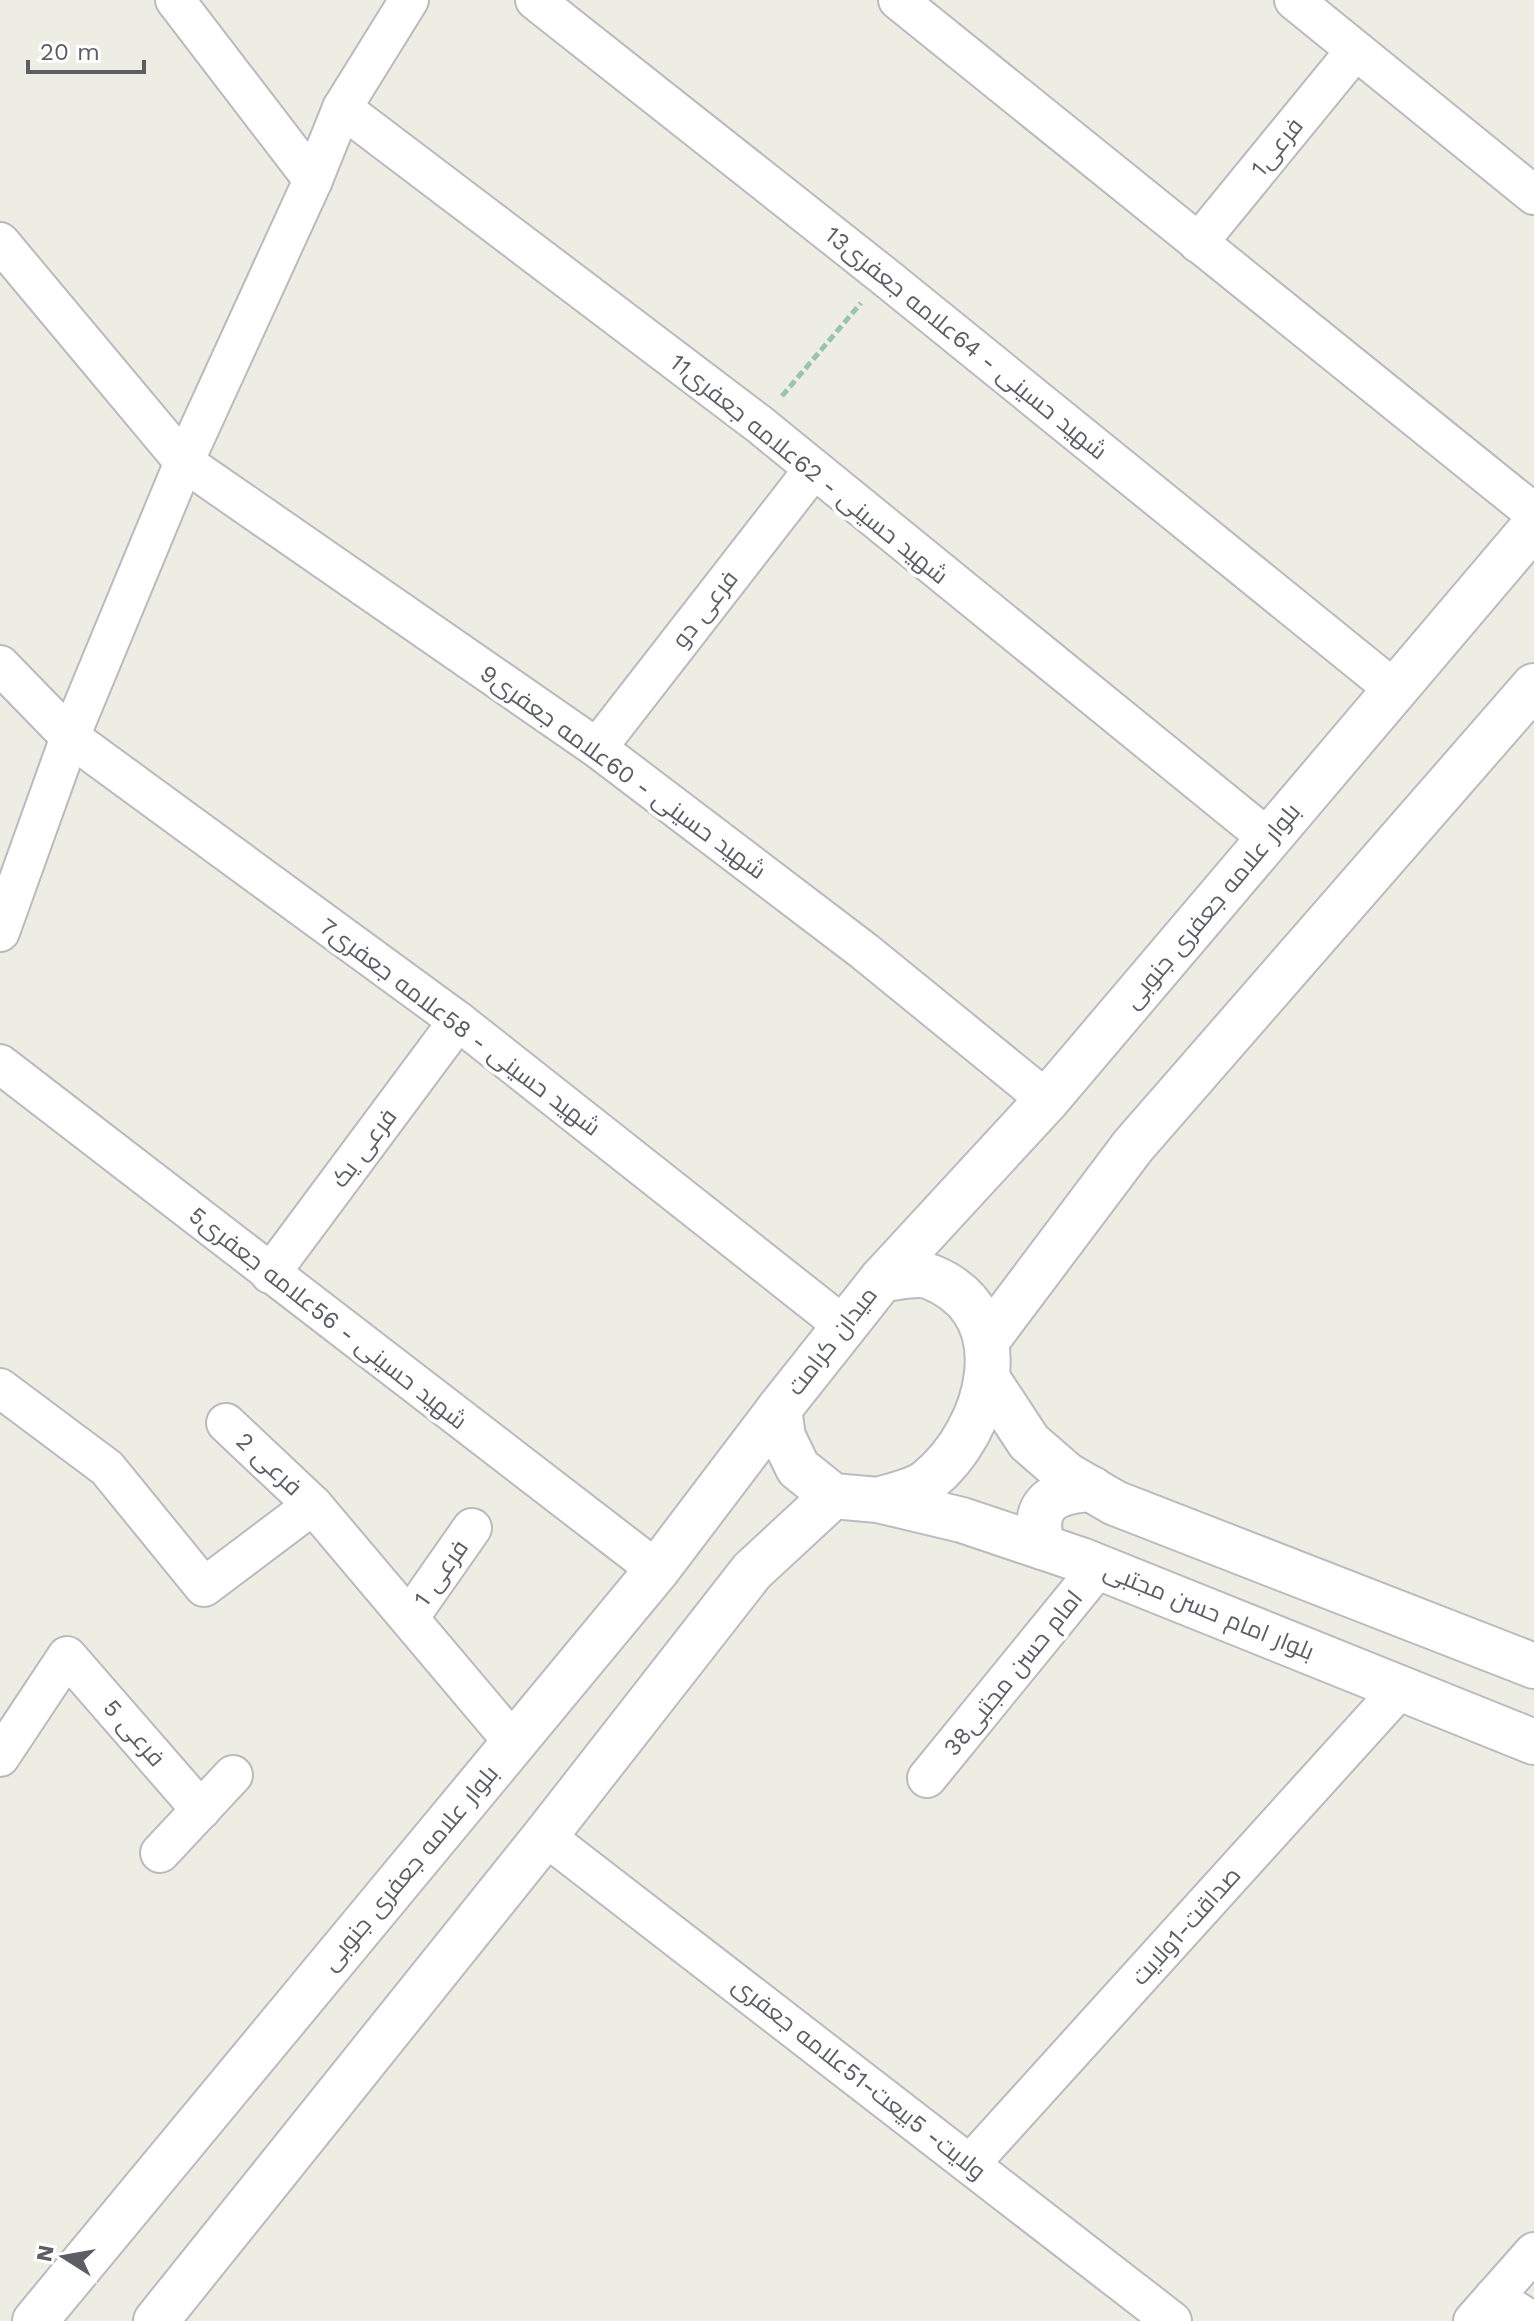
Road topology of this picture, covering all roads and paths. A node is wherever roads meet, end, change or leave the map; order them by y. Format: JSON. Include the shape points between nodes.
{"nodes":[{"id":1,"x":175,"y":0,"type":"edge"},
{"id":2,"x":409,"y":0,"type":"edge"},
{"id":3,"x":535,"y":0,"type":"edge"},
{"id":4,"x":898,"y":0,"type":"edge"},
{"id":5,"x":1294,"y":0,"type":"edge"},
{"id":6,"x":1355,"y":51,"type":"junction"},
{"id":7,"x":342,"y":108,"type":"junction"},
{"id":8,"x":313,"y":180,"type":"junction"},
{"id":9,"x":1534,"y":195,"type":"edge"},
{"id":10,"x":0,"y":242,"type":"edge"},
{"id":11,"x":1198,"y":243,"type":"junction"},
{"id":12,"x":884,"y":276,"type":"junction"},
{"id":13,"x":759,"y":424,"type":"junction"},
{"id":14,"x":184,"y":462,"type":"junction"},
{"id":15,"x":813,"y":470,"type":"junction"},
{"id":16,"x":1534,"y":513,"type":"edge"},
{"id":17,"x":1534,"y":526,"type":"edge"},
{"id":18,"x":0,"y":665,"type":"edge"},
{"id":19,"x":1534,"y":686,"type":"edge"},
{"id":20,"x":1395,"y":690,"type":"junction"},
{"id":21,"x":70,"y":737,"type":"junction"},
{"id":22,"x":597,"y":748,"type":"junction"},
{"id":23,"x":1269,"y":839,"type":"junction"},
{"id":24,"x":0,"y":932,"type":"edge"},
{"id":25,"x":458,"y":1021,"type":"junction"},
{"id":26,"x":0,"y":1064,"type":"edge"},
{"id":27,"x":1047,"y":1100,"type":"junction"},
{"id":28,"x":270,"y":1274,"type":"junction"},
{"id":29,"x":882,"y":1279,"type":"junction"},
{"id":30,"x":844,"y":1326,"type":"junction"},
{"id":31,"x":987,"y":1359,"type":"junction"},
{"id":32,"x":0,"y":1388,"type":"edge"},
{"id":33,"x":779,"y":1409,"type":"junction"},
{"id":34,"x":226,"y":1423,"type":"dead end"},
{"id":35,"x":1092,"y":1489,"type":"junction"},
{"id":36,"x":833,"y":1496,"type":"junction"},
{"id":37,"x":878,"y":1500,"type":"junction"},
{"id":38,"x":313,"y":1505,"type":"junction"},
{"id":39,"x":472,"y":1528,"type":"dead end"},
{"id":40,"x":1043,"y":1547,"type":"junction"},
{"id":41,"x":1099,"y":1567,"type":"junction"},
{"id":42,"x":657,"y":1570,"type":"junction"},
{"id":43,"x":409,"y":1618,"type":"junction"},
{"id":44,"x":1534,"y":1666,"type":"edge"},
{"id":45,"x":1401,"y":1688,"type":"junction"},
{"id":46,"x":1534,"y":1742,"type":"edge"},
{"id":47,"x":514,"y":1743,"type":"junction"},
{"id":48,"x":0,"y":1757,"type":"edge"},
{"id":49,"x":233,"y":1775,"type":"dead end"},
{"id":50,"x":927,"y":1778,"type":"dead end"},
{"id":51,"x":201,"y":1810,"type":"junction"},
{"id":52,"x":545,"y":1836,"type":"junction"},
{"id":53,"x":160,"y":1853,"type":"dead end"},
{"id":54,"x":970,"y":2164,"type":"junction"},
{"id":55,"x":1534,"y":2252,"type":"edge"},
{"id":56,"x":1484,"y":2309,"type":"edge"},
{"id":57,"x":35,"y":2321,"type":"edge"},
{"id":58,"x":156,"y":2321,"type":"edge"},
{"id":59,"x":1172,"y":2321,"type":"edge"},
{"id":60,"x":1532,"y":2321,"type":"edge"}],
"edges":[{"from":1,"to":8,"type":"street"},
{"from":2,"to":7,"type":"street"},
{"from":3,"to":12,"type":"street","name":"13شهید حسینی - 64علامه جعفری"},
{"from":4,"to":11,"type":"street"},
{"from":5,"to":6,"type":"street"},
{"from":6,"to":9,"type":"street"},
{"from":6,"to":11,"type":"street","name":"فرعی1"},
{"from":7,"to":8,"type":"street"},
{"from":7,"to":13,"type":"street","name":"11شهید حسینی - 62علامه جعفری"},
{"from":8,"to":14,"type":"street"},
{"from":10,"to":14,"type":"street","name":"9شهید حسینی - 60علامه جعفری"},
{"from":11,"to":16,"type":"street"},
{"from":12,"to":13,"type":"path"},
{"from":12,"to":20,"type":"street","name":"13شهید حسینی - 64علامه جعفری"},
{"from":13,"to":15,"type":"street","name":"11شهید حسینی - 62علامه جعفری"},
{"from":14,"to":21,"type":"street"},
{"from":14,"to":22,"type":"street","name":"9شهید حسینی - 60علامه جعفری"},
{"from":15,"to":22,"type":"street","name":"فرعی دو"},
{"from":15,"to":23,"type":"street","name":"11شهید حسینی - 62علامه جعفری"},
{"from":17,"to":20,"type":"main road","name":"بلوار علامه جعفری جنوبی"},
{"from":18,"to":21,"type":"street","name":"7شهید حسینی - 58علامه جعفری"},
{"from":19,"to":31,"type":"main road","via":[[1133,1146]]},
{"from":20,"to":23,"type":"main road","name":"بلوار علامه جعفری جنوبی"},
{"from":21,"to":24,"type":"street"},
{"from":21,"to":25,"type":"street","name":"7شهید حسینی - 58علامه جعفری"},
{"from":22,"to":27,"type":"street","name":"9شهید حسینی - 60علامه جعفری","via":[[864,951]]},
{"from":23,"to":27,"type":"main road","name":"بلوار علامه جعفری جنوبی"},
{"from":25,"to":28,"type":"street","name":"فرعی یک"},
{"from":25,"to":30,"type":"street","name":"7شهید حسینی - 58علامه جعفری"},
{"from":26,"to":28,"type":"street","name":"5شهید حسینی - 56علامه جعفری"},
{"from":27,"to":29,"type":"main road","name":"بلوار علامه جعفری جنوبی"},
{"from":28,"to":42,"type":"street","name":"5شهید حسینی - 56علامه جعفری"},
{"from":29,"to":30,"type":"main road","name":"میدان کرامت"},
{"from":29,"to":31,"type":"main road","name":"میدان کرامت","via":[[928,1276],[965,1298]]},
{"from":30,"to":33,"type":"main road","name":"میدان کرامت"},
{"from":31,"to":35,"type":"main road","via":[[1029,1442]]},
{"from":31,"to":37,"type":"main road","via":[[978,1414],[958,1453],[927,1483]]},
{"from":32,"to":38,"type":"street","via":[[107,1468],[204,1587]]},
{"from":33,"to":36,"type":"main road","name":"میدان کرامت","via":[[783,1437],[798,1468]]},
{"from":33,"to":42,"type":"main road","name":"بلوار علامه جعفری جنوبی"},
{"from":34,"to":38,"type":"street","name":"فرعی 2"},
{"from":35,"to":40,"type":"main road","via":[[1053,1496],[1037,1528]]},
{"from":35,"to":44,"type":"main road","via":[[1115,1503]]},
{"from":36,"to":37,"type":"main road"},
{"from":36,"to":52,"type":"main road","via":[[752,1571]]},
{"from":37,"to":40,"type":"main road","name":"بلوار امام حسن مجتبی"},
{"from":38,"to":43,"type":"street","name":"فرعی 2"},
{"from":39,"to":43,"type":"street","name":"فرعی 1"},
{"from":40,"to":41,"type":"main road","name":"بلوار امام حسن مجتبی"},
{"from":41,"to":45,"type":"main road","name":"بلوار امام حسن مجتبی"},
{"from":41,"to":50,"type":"street","name":"38امام حسن مجتبی"},
{"from":42,"to":47,"type":"main road","name":"بلوار علامه جعفری جنوبی"},
{"from":43,"to":47,"type":"street","name":"فرعی 2"},
{"from":45,"to":46,"type":"main road","name":"بلوار امام حسن مجتبی"},
{"from":45,"to":54,"type":"street","name":"صداقت-1ولایت"},
{"from":47,"to":57,"type":"main road","name":"بلوار علامه جعفری جنوبی"},
{"from":48,"to":51,"type":"street","name":"فرعی 5","via":[[67,1656]]},
{"from":49,"to":51,"type":"street"},
{"from":51,"to":53,"type":"street"},
{"from":52,"to":54,"type":"street","name":"ولایت- 5بیعت-51علامه جعفری"},
{"from":52,"to":58,"type":"main road"},
{"from":54,"to":59,"type":"street","name":"ولایت- 5بیعت-51علامه جعفری"},
{"from":55,"to":56,"type":"street"},
{"from":56,"to":60,"type":"street"}]}
